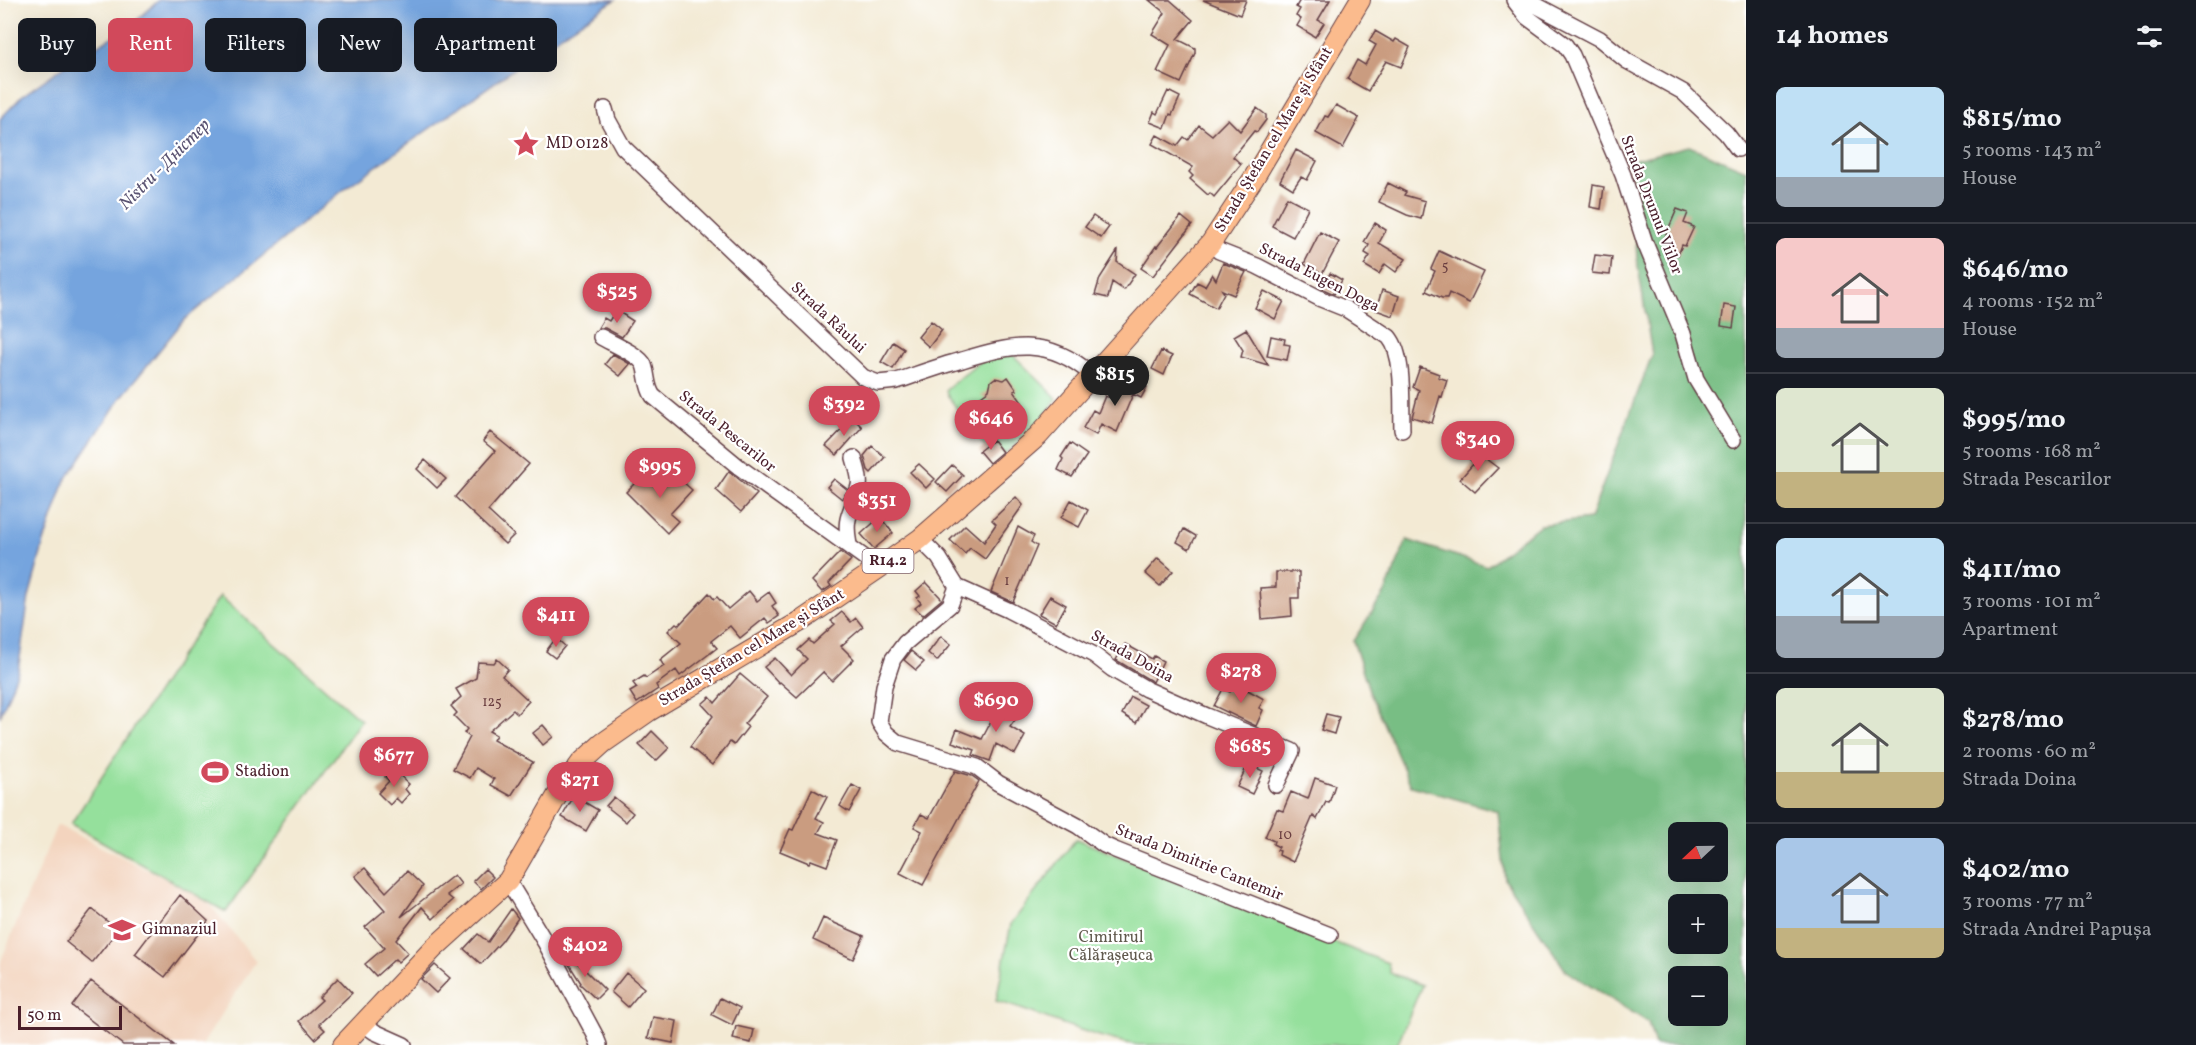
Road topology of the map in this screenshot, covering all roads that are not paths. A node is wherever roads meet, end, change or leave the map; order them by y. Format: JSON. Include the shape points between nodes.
{"nodes":[{"id":1,"x":1360,"y":0,"type":"edge"},
{"id":2,"x":1514,"y":0,"type":"edge"},
{"id":3,"x":1526,"y":0,"type":"edge"},
{"id":4,"x":605,"y":109,"type":"dead end"},
{"id":5,"x":1738,"y":149,"type":"dead end"},
{"id":6,"x":1211,"y":243,"type":"junction"},
{"id":7,"x":601,"y":337,"type":"dead end"},
{"id":8,"x":1091,"y":374,"type":"junction"},
{"id":9,"x":1402,"y":429,"type":"dead end"},
{"id":10,"x":1733,"y":440,"type":"dead end"},
{"id":11,"x":854,"y":458,"type":"dead end"},
{"id":12,"x":920,"y":539,"type":"junction"},
{"id":13,"x":849,"y":545,"type":"junction"},
{"id":14,"x":879,"y":568,"type":"junction"},
{"id":15,"x":957,"y":587,"type":"junction"},
{"id":16,"x":1276,"y":785,"type":"dead end"},
{"id":17,"x":508,"y":881,"type":"junction"},
{"id":18,"x":1330,"y":935,"type":"dead end"},
{"id":19,"x":362,"y":1023,"type":"junction"},
{"id":20,"x":344,"y":1045,"type":"edge"},
{"id":21,"x":404,"y":1045,"type":"edge"},
{"id":22,"x":598,"y":1045,"type":"edge"}],
"edges":[{"from":1,"to":6,"type":"main road","name":"Strada Ștefan cel Mare și Sfânt","number":"R14.2"},
{"from":2,"to":10,"type":"street","name":"Strada Drumul Viilor","via":[[1527,17],[1565,45],[1572,55],[1623,175],[1696,379]]},
{"from":3,"to":5,"type":"street","via":[[1600,39],[1627,61],[1683,92]]},
{"from":4,"to":8,"type":"street","name":"Strada Râului","via":[[623,147],[863,377],[879,383],[897,381],[1009,346],[1055,352],[1069,357]]},
{"from":6,"to":8,"type":"main road","name":"Strada Ștefan cel Mare și Sfânt","number":"R14.2"},
{"from":6,"to":9,"type":"street","name":"Strada Eugen Doga","via":[[1346,309],[1389,337],[1397,350],[1400,369]]},
{"from":7,"to":13,"type":"street","name":"Strada Pescarilor","via":[[644,363],[653,396],[740,467]]},
{"from":8,"to":12,"type":"main road","name":"Strada Ștefan cel Mare și Sfânt","number":"R14.2","via":[[1038,436]]},
{"from":11,"to":13,"type":"street","via":[[860,484],[848,515]]},
{"from":12,"to":14,"type":"main road","name":"Strada Ștefan cel Mare și Sfânt","number":"R14.2"},
{"from":12,"to":15,"type":"street","via":[[939,558]]},
{"from":13,"to":14,"type":"street","name":"Strada Pescarilor"},
{"from":14,"to":17,"type":"main road","name":"Strada Ștefan cel Mare și Sfânt","number":"R14.2","via":[[603,743],[580,763],[557,796]]},
{"from":15,"to":16,"type":"street","name":"Strada Doina","via":[[1094,655],[1146,688],[1292,751]]},
{"from":15,"to":18,"type":"street","name":"Strada Dimitrie Cantemir","via":[[950,605],[905,643],[893,659],[879,716],[892,739],[905,747],[977,767],[1110,848]]},
{"from":17,"to":19,"type":"main road","name":"Strada Ștefan cel Mare și Sfânt","number":"R14.2","via":[[434,948]]},
{"from":17,"to":22,"type":"street","via":[[545,942]]},
{"from":19,"to":20,"type":"main road","name":"Strada Ștefan cel Mare și Sfânt","number":"R14.2"},
{"from":19,"to":21,"type":"street"}]}
